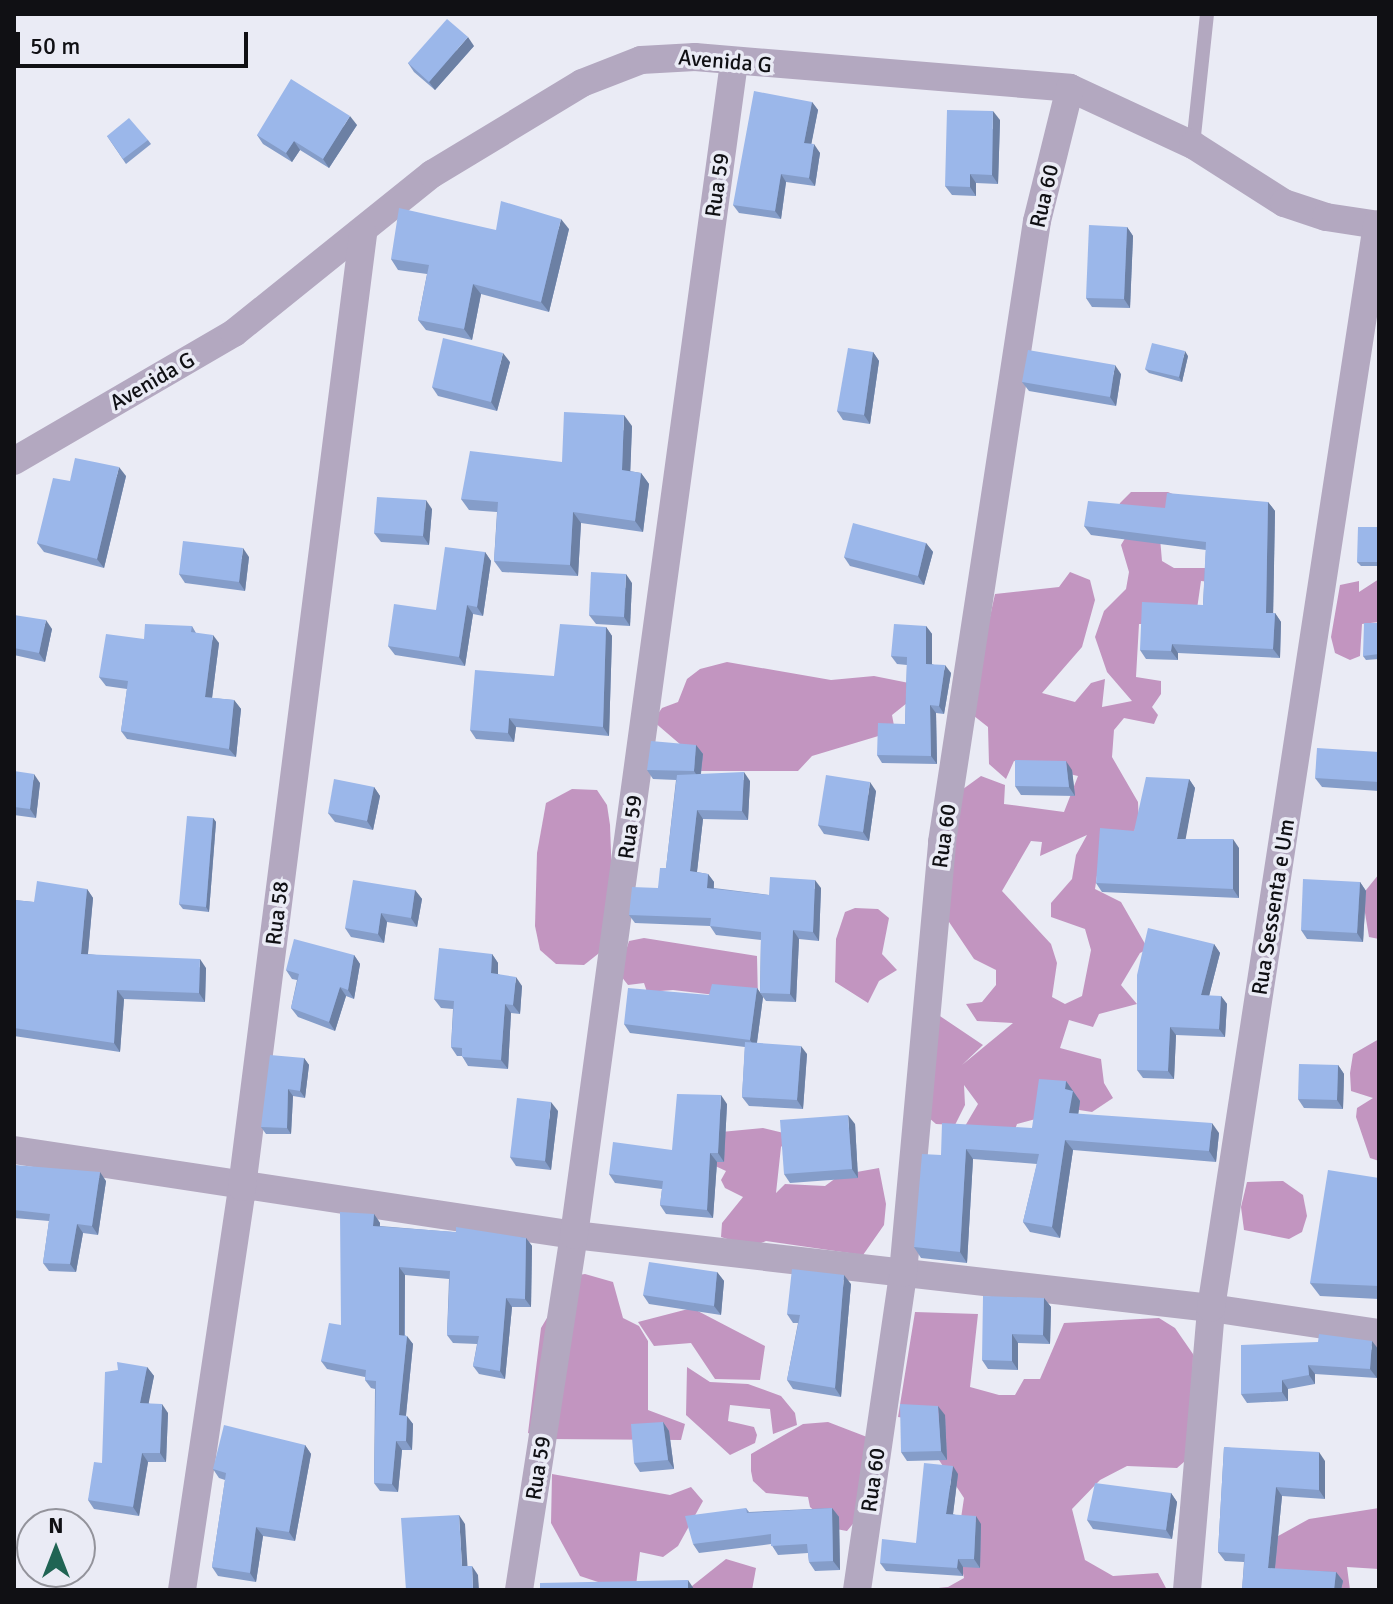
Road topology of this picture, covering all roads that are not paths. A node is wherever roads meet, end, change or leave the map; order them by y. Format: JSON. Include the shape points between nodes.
{"nodes":[{"id":1,"x":1207,"y":14,"type":"edge"},
{"id":2,"x":734,"y":62,"type":"junction"},
{"id":3,"x":1070,"y":88,"type":"junction"},
{"id":4,"x":1193,"y":145,"type":"junction"},
{"id":5,"x":1378,"y":225,"type":"edge"},
{"id":6,"x":363,"y":234,"type":"junction"},
{"id":7,"x":14,"y":461,"type":"edge"},
{"id":8,"x":14,"y":1150,"type":"edge"},
{"id":9,"x":242,"y":1187,"type":"junction"},
{"id":10,"x":574,"y":1235,"type":"junction"},
{"id":11,"x":903,"y":1273,"type":"junction"},
{"id":12,"x":1211,"y":1308,"type":"junction"},
{"id":13,"x":1379,"y":1333,"type":"edge"},
{"id":14,"x":182,"y":1590,"type":"edge"},
{"id":15,"x":519,"y":1590,"type":"edge"},
{"id":16,"x":857,"y":1590,"type":"edge"},
{"id":17,"x":1187,"y":1590,"type":"edge"}],
"edges":[{"from":1,"to":4,"type":"lane"},
{"from":2,"to":3,"type":"street","name":"Avenida G"},
{"from":2,"to":6,"type":"street","name":"Avenida G","via":[[666,56],[596,77],[432,174]]},
{"from":2,"to":10,"type":"street","name":"Rua 59"},
{"from":3,"to":4,"type":"street","name":"Avenida G"},
{"from":3,"to":11,"type":"street","name":"Rua 60","via":[[1037,221],[942,842]]},
{"from":4,"to":5,"type":"street","name":"Avenida G","via":[[1284,203]]},
{"from":5,"to":12,"type":"street","name":"Rua Sessenta e Um"},
{"from":6,"to":7,"type":"street","name":"Avenida G","via":[[234,333]]},
{"from":6,"to":9,"type":"street","name":"Rua 58"},
{"from":8,"to":9,"type":"street"},
{"from":9,"to":10,"type":"street"},
{"from":9,"to":14,"type":"street","name":"Rua 58"},
{"from":10,"to":11,"type":"street"},
{"from":10,"to":15,"type":"street","name":"Rua 59"},
{"from":11,"to":12,"type":"street"},
{"from":11,"to":16,"type":"street","name":"Rua 60"},
{"from":12,"to":13,"type":"street"},
{"from":12,"to":17,"type":"street","name":"Rua Sessenta e Um"}]}
